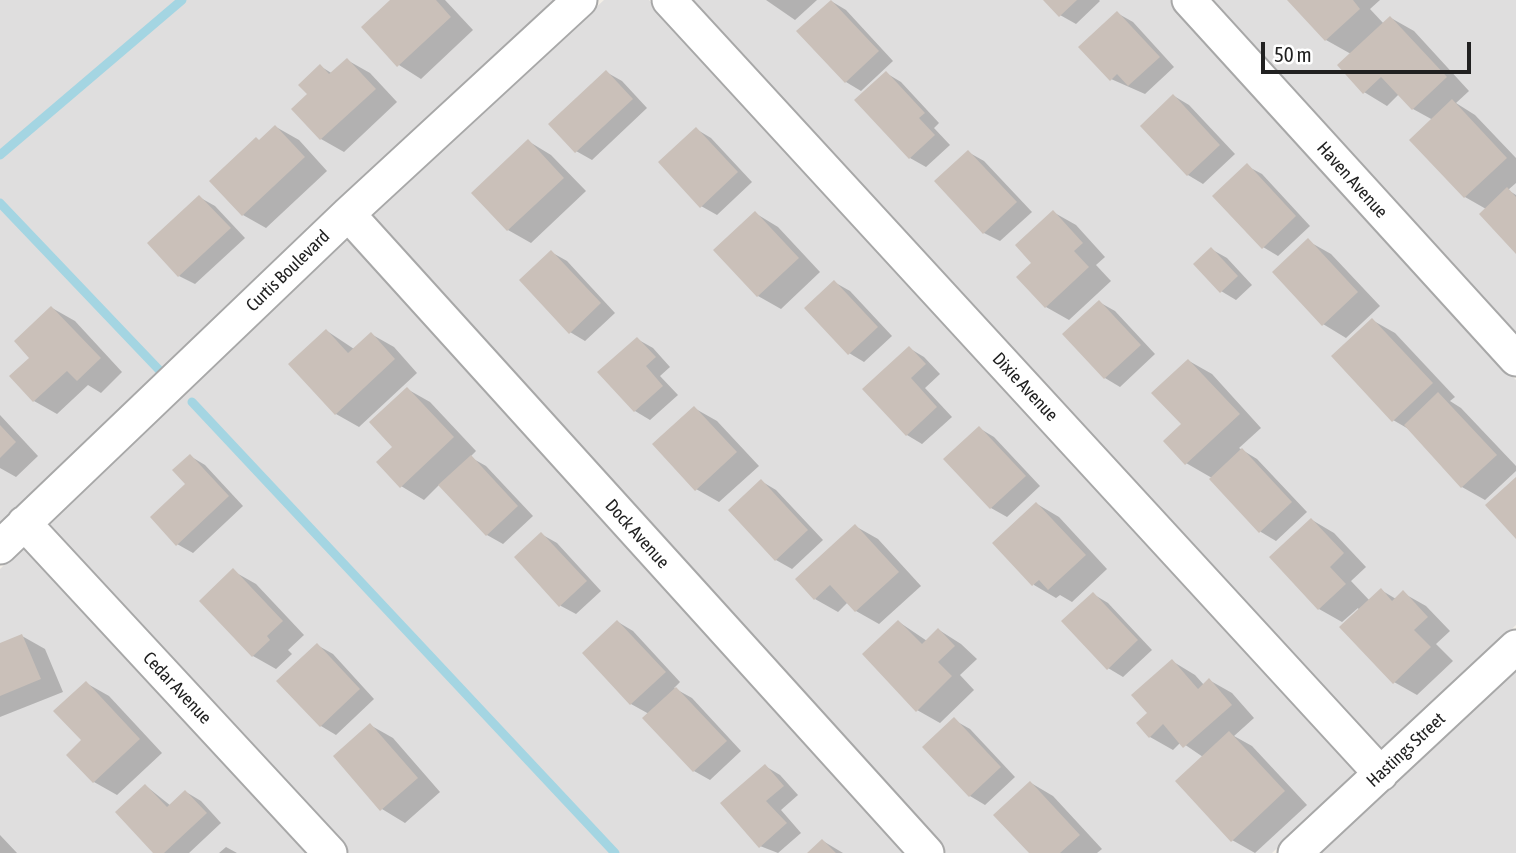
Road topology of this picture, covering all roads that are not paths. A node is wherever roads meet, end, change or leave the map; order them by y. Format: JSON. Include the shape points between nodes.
{"nodes":[{"id":1,"x":580,"y":0,"type":"edge"},
{"id":2,"x":669,"y":0,"type":"edge"},
{"id":3,"x":1189,"y":0,"type":"edge"},
{"id":4,"x":348,"y":214,"type":"junction"},
{"id":5,"x":1516,"y":359,"type":"edge"},
{"id":6,"x":24,"y":523,"type":"junction"},
{"id":7,"x":0,"y":547,"type":"edge"},
{"id":8,"x":1516,"y":647,"type":"edge"},
{"id":9,"x":1381,"y":774,"type":"junction"},
{"id":10,"x":330,"y":853,"type":"edge"},
{"id":11,"x":927,"y":853,"type":"edge"},
{"id":12,"x":1295,"y":853,"type":"edge"}],
"edges":[{"from":1,"to":4,"type":"street","name":"Curtis Boulevard"},
{"from":2,"to":9,"type":"street","name":"Dixie Avenue"},
{"from":3,"to":5,"type":"street","name":"Haven Avenue"},
{"from":4,"to":6,"type":"street","name":"Curtis Boulevard"},
{"from":4,"to":11,"type":"street","name":"Dock Avenue"},
{"from":6,"to":7,"type":"street","name":"Curtis Boulevard"},
{"from":6,"to":10,"type":"street","name":"Cedar Avenue"},
{"from":8,"to":9,"type":"street","name":"Hastings Street"},
{"from":9,"to":12,"type":"street","name":"Hastings Street"}]}
